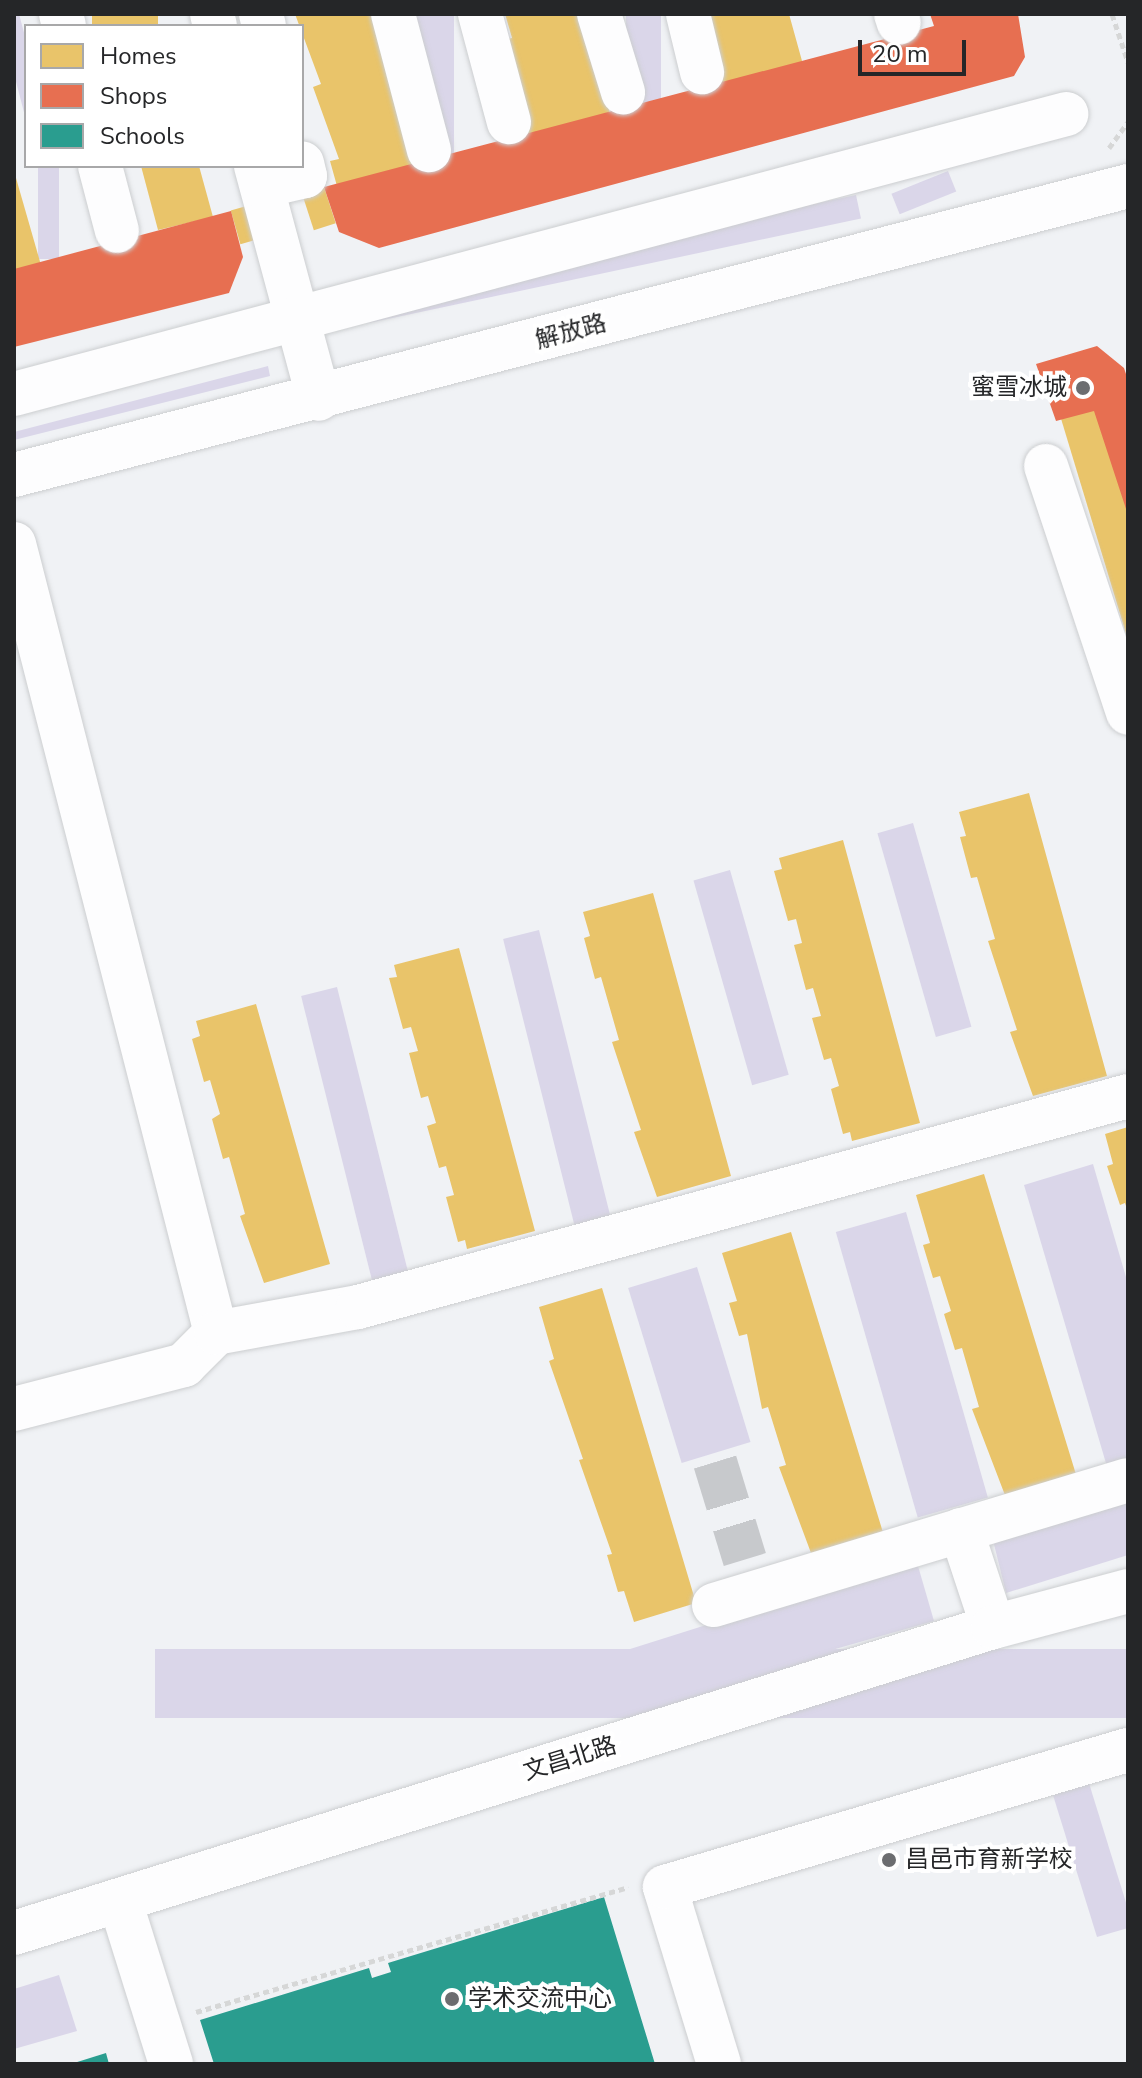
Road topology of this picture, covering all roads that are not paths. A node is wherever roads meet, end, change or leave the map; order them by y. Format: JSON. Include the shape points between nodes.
{"nodes":[{"id":1,"x":393,"y":14,"type":"edge"},
{"id":2,"x":480,"y":14,"type":"edge"},
{"id":3,"x":599,"y":14,"type":"edge"},
{"id":4,"x":688,"y":14,"type":"edge"},
{"id":5,"x":702,"y":72,"type":"dead end"},
{"id":6,"x":623,"y":92,"type":"dead end"},
{"id":7,"x":1066,"y":114,"type":"dead end"},
{"id":8,"x":509,"y":122,"type":"dead end"},
{"id":9,"x":429,"y":150,"type":"dead end"},
{"id":10,"x":101,"y":168,"type":"edge"},
{"id":11,"x":303,"y":168,"type":"edge"},
{"id":12,"x":259,"y":176,"type":"edge"},
{"id":13,"x":1128,"y":186,"type":"edge"},
{"id":14,"x":117,"y":231,"type":"dead end"},
{"id":15,"x":298,"y":321,"type":"junction"},
{"id":16,"x":14,"y":394,"type":"edge"},
{"id":17,"x":319,"y":399,"type":"junction"},
{"id":18,"x":1046,"y":466,"type":"dead end"},
{"id":19,"x":14,"y":475,"type":"edge"},
{"id":20,"x":14,"y":544,"type":"edge"},
{"id":21,"x":1128,"y":713,"type":"edge"},
{"id":22,"x":1128,"y":1096,"type":"edge"},
{"id":23,"x":216,"y":1333,"type":"junction"},
{"id":24,"x":14,"y":1409,"type":"edge"},
{"id":25,"x":1128,"y":1480,"type":"edge"},
{"id":26,"x":961,"y":1530,"type":"junction"},
{"id":27,"x":1128,"y":1591,"type":"edge"},
{"id":28,"x":714,"y":1605,"type":"dead end"},
{"id":29,"x":993,"y":1627,"type":"junction"},
{"id":30,"x":1128,"y":1750,"type":"edge"},
{"id":31,"x":120,"y":1901,"type":"junction"},
{"id":32,"x":14,"y":1933,"type":"edge"},
{"id":33,"x":164,"y":2044,"type":"edge"},
{"id":34,"x":719,"y":2064,"type":"edge"}],
"edges":[{"from":1,"to":9,"type":"street"},
{"from":2,"to":8,"type":"street"},
{"from":3,"to":6,"type":"street"},
{"from":4,"to":5,"type":"street"},
{"from":7,"to":15,"type":"street"},
{"from":10,"to":14,"type":"street"},
{"from":11,"to":12,"type":"street","via":[[305,176]]},
{"from":12,"to":15,"type":"street"},
{"from":13,"to":17,"type":"street","name":"解放路"},
{"from":15,"to":16,"type":"street"},
{"from":15,"to":17,"type":"street"},
{"from":17,"to":19,"type":"street","name":"解放路"},
{"from":18,"to":21,"type":"street"},
{"from":20,"to":23,"type":"street"},
{"from":22,"to":23,"type":"street","via":[[358,1307]]},
{"from":23,"to":24,"type":"street","via":[[184,1365]]},
{"from":25,"to":26,"type":"street"},
{"from":26,"to":28,"type":"street","via":[[750,1576]]},
{"from":26,"to":29,"type":"street"},
{"from":27,"to":29,"type":"street","name":"文昌北路"},
{"from":29,"to":31,"type":"street","name":"文昌北路"},
{"from":30,"to":34,"type":"street","via":[[665,1887]]},
{"from":31,"to":32,"type":"street","name":"文昌北路"},
{"from":31,"to":33,"type":"street"}]}
